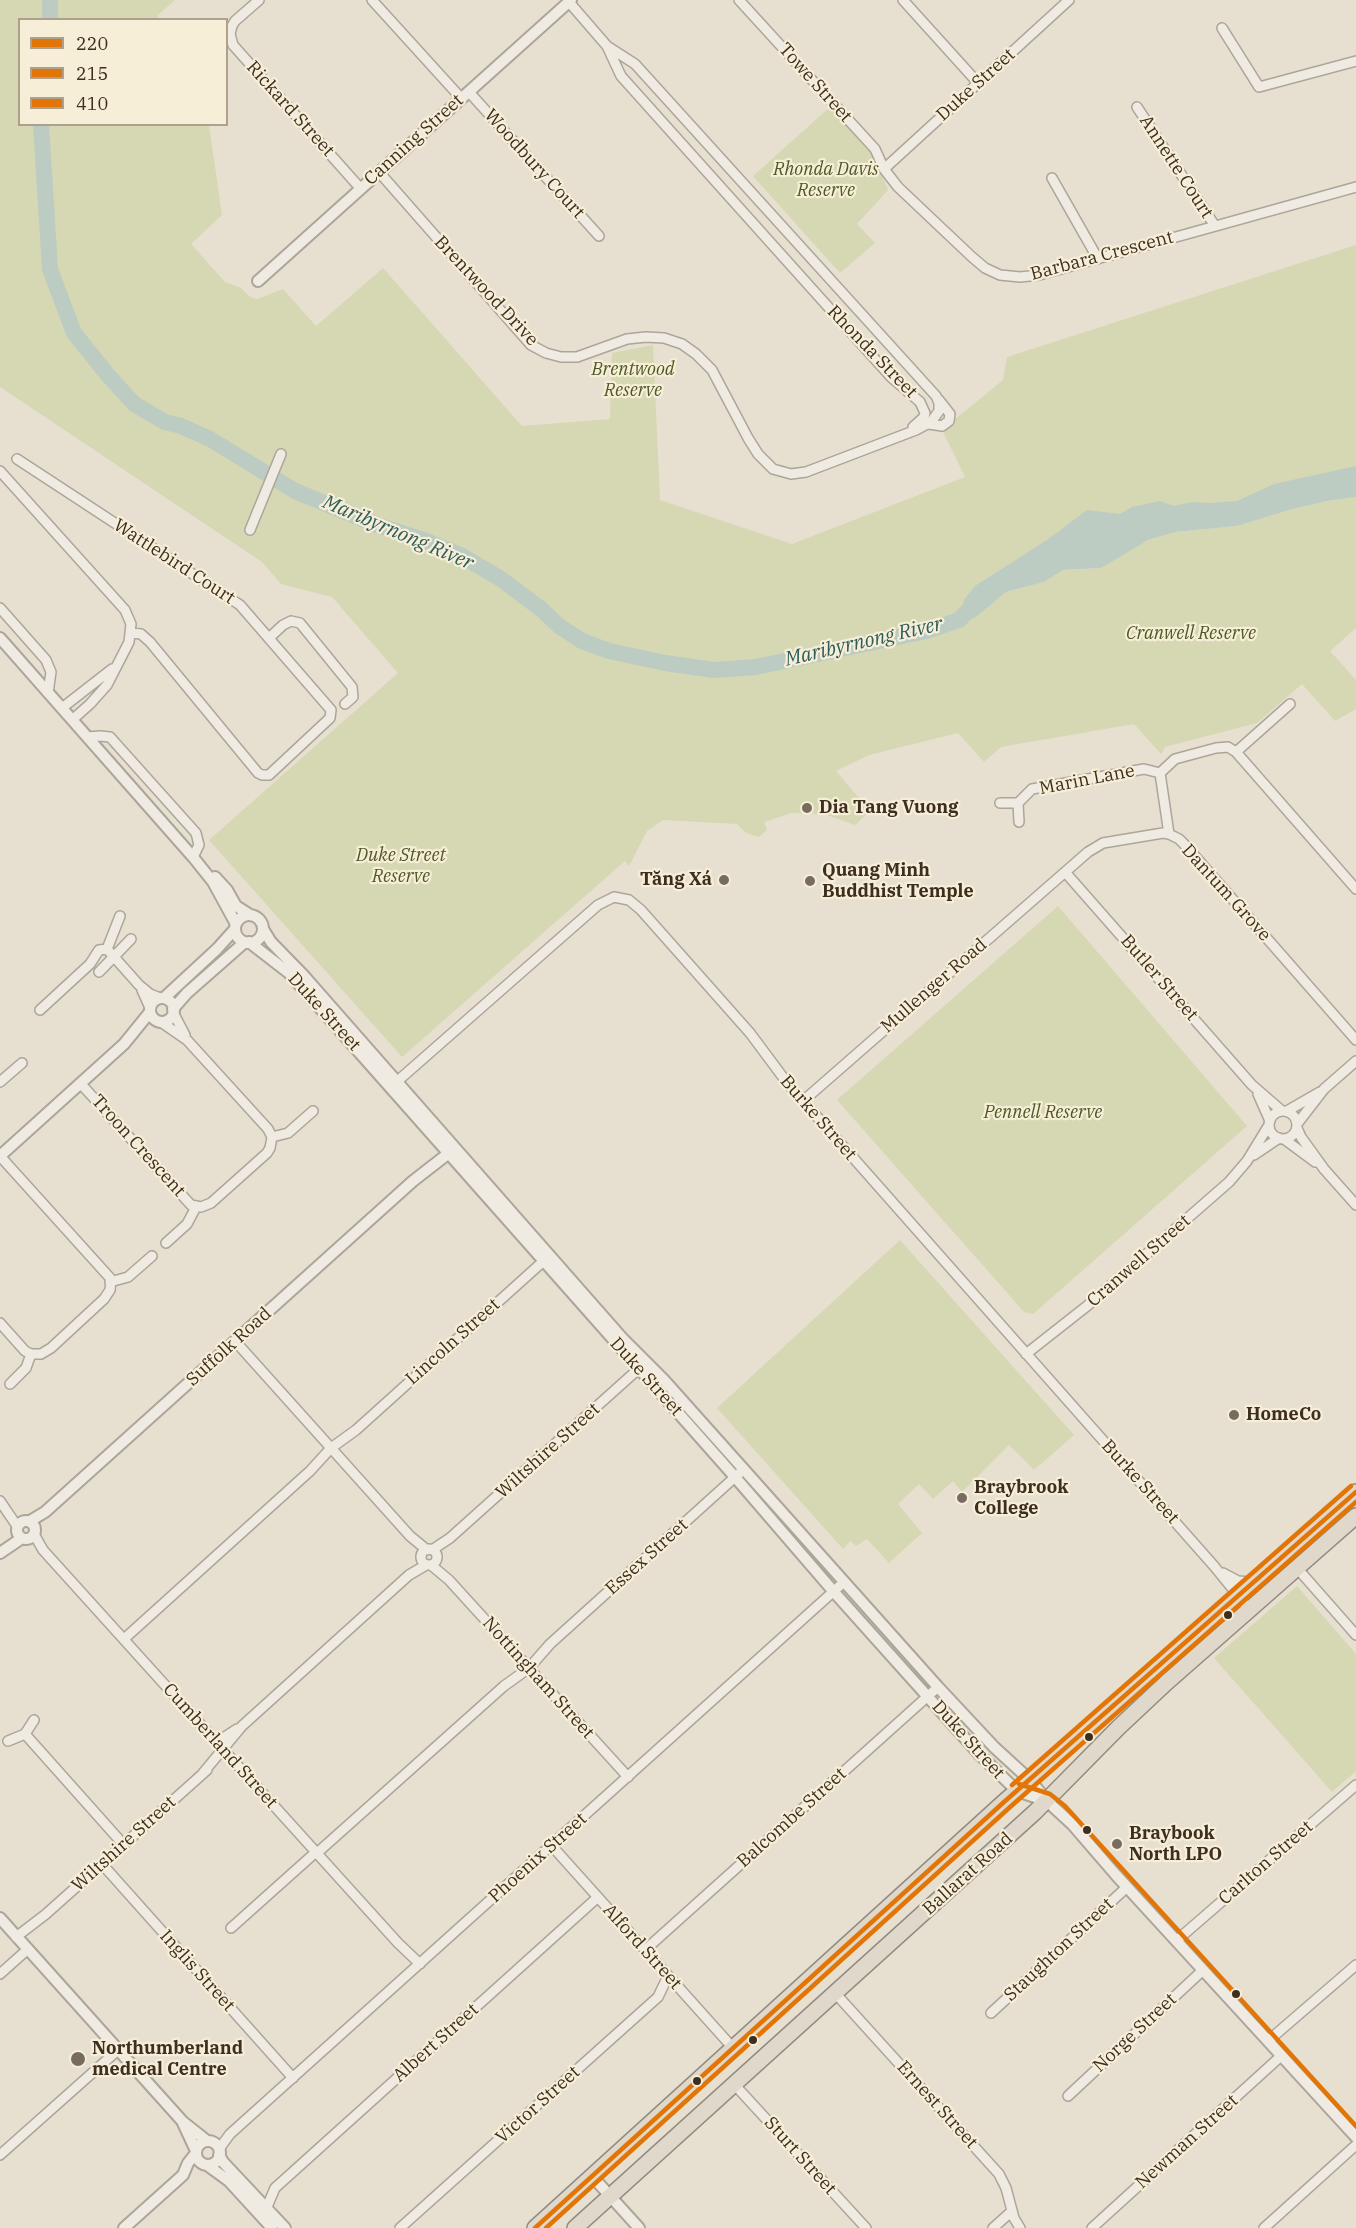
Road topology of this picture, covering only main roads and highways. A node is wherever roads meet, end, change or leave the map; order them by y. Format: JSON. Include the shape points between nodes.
{"nodes":[{"id":1,"x":1356,"y":1492,"type":"edge"},
{"id":2,"x":1356,"y":1516,"type":"edge"},
{"id":3,"x":535,"y":2228,"type":"edge"},
{"id":4,"x":575,"y":2228,"type":"edge"}],
"edges":[{"from":1,"to":3,"type":"highway","name":"Ballarat Road","via":[[1017,1791]]},
{"from":2,"to":4,"type":"highway","name":"Ballarat Road","via":[[1119,1727],[1047,1801]]}]}
